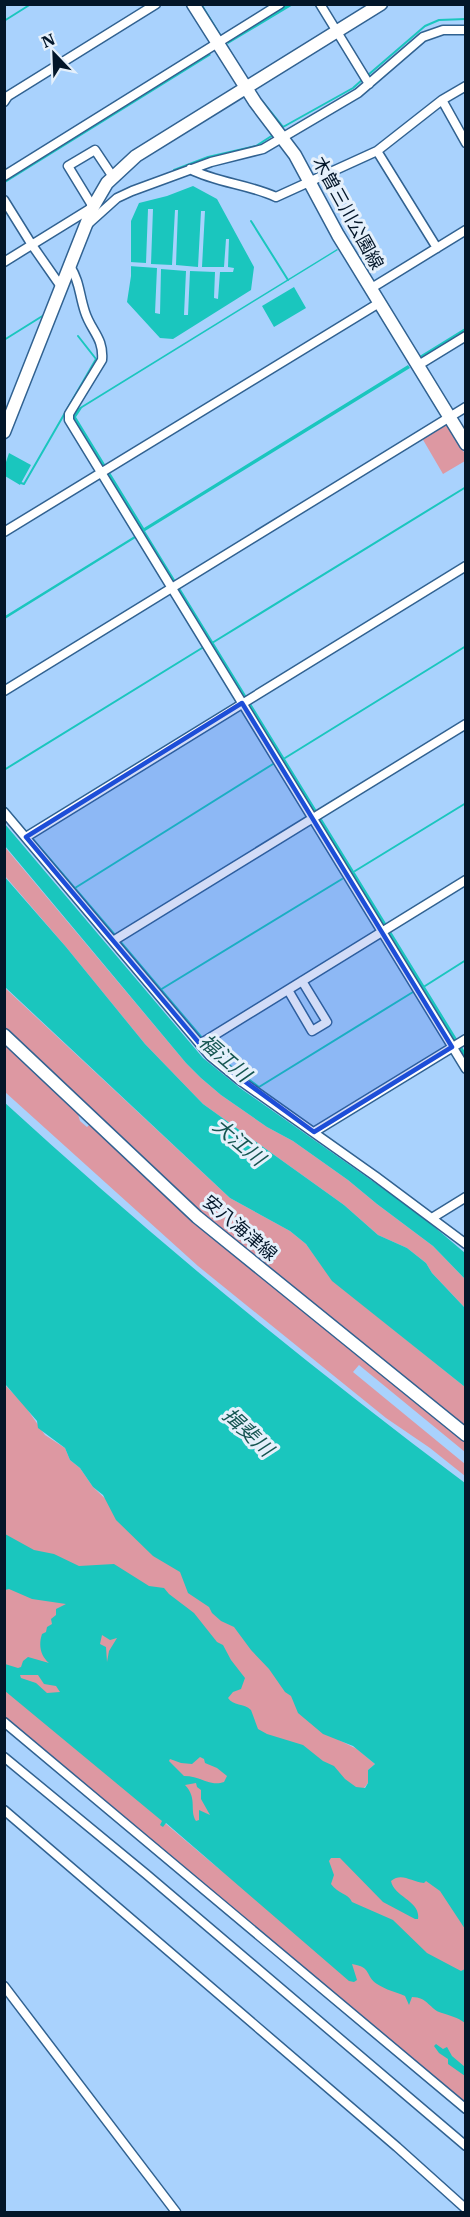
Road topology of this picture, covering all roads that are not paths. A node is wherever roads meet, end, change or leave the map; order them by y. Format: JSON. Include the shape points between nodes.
{"nodes":[{"id":1,"x":156,"y":4,"type":"edge"},
{"id":2,"x":193,"y":4,"type":"edge"},
{"id":3,"x":280,"y":4,"type":"edge"},
{"id":4,"x":320,"y":4,"type":"edge"},
{"id":5,"x":381,"y":4,"type":"edge"},
{"id":6,"x":465,"y":30,"type":"edge"},
{"id":7,"x":337,"y":32,"type":"junction"},
{"id":8,"x":218,"y":43,"type":"junction"},
{"id":9,"x":369,"y":84,"type":"junction"},
{"id":10,"x":465,"y":86,"type":"edge"},
{"id":11,"x":246,"y":88,"type":"junction"},
{"id":12,"x":442,"y":100,"type":"junction"},
{"id":13,"x":4,"y":102,"type":"edge"},
{"id":14,"x":283,"y":138,"type":"junction"},
{"id":15,"x":465,"y":143,"type":"edge"},
{"id":16,"x":376,"y":151,"type":"junction"},
{"id":17,"x":190,"y":169,"type":"junction"},
{"id":18,"x":4,"y":176,"type":"edge"},
{"id":19,"x":112,"y":177,"type":"junction"},
{"id":20,"x":310,"y":180,"type":"junction"},
{"id":21,"x":4,"y":200,"type":"edge"},
{"id":22,"x":93,"y":207,"type":"junction"},
{"id":23,"x":87,"y":226,"type":"junction"},
{"id":24,"x":465,"y":230,"type":"edge"},
{"id":25,"x":32,"y":245,"type":"junction"},
{"id":26,"x":437,"y":248,"type":"junction"},
{"id":27,"x":4,"y":262,"type":"edge"},
{"id":28,"x":70,"y":266,"type":"junction"},
{"id":29,"x":62,"y":288,"type":"junction"},
{"id":30,"x":370,"y":289,"type":"junction"},
{"id":31,"x":379,"y":303,"type":"junction"},
{"id":32,"x":465,"y":336,"type":"edge"},
{"id":33,"x":417,"y":366,"type":"junction"},
{"id":34,"x":465,"y":407,"type":"edge"},
{"id":35,"x":8,"y":416,"type":"edge"},
{"id":36,"x":449,"y":417,"type":"junction"},
{"id":37,"x":4,"y":432,"type":"edge"},
{"id":38,"x":465,"y":444,"type":"edge"},
{"id":39,"x":104,"y":471,"type":"junction"},
{"id":40,"x":4,"y":532,"type":"edge"},
{"id":41,"x":465,"y":566,"type":"edge"},
{"id":42,"x":174,"y":587,"type":"junction"},
{"id":43,"x":4,"y":691,"type":"edge"},
{"id":44,"x":245,"y":701,"type":"junction"},
{"id":45,"x":465,"y":724,"type":"edge"},
{"id":46,"x":4,"y":812,"type":"edge"},
{"id":47,"x":315,"y":816,"type":"junction"},
{"id":48,"x":26,"y":837,"type":"junction"},
{"id":49,"x":465,"y":880,"type":"edge"},
{"id":50,"x":385,"y":930,"type":"junction"},
{"id":51,"x":113,"y":941,"type":"junction"},
{"id":52,"x":302,"y":981,"type":"junction"},
{"id":53,"x":288,"y":990,"type":"junction"},
{"id":54,"x":4,"y":1035,"type":"edge"},
{"id":55,"x":458,"y":1043,"type":"edge"},
{"id":56,"x":200,"y":1044,"type":"junction"},
{"id":57,"x":465,"y":1069,"type":"edge"},
{"id":58,"x":314,"y":1132,"type":"junction"},
{"id":59,"x":465,"y":1197,"type":"edge"},
{"id":60,"x":432,"y":1218,"type":"junction"},
{"id":61,"x":465,"y":1244,"type":"edge"},
{"id":62,"x":465,"y":1435,"type":"edge"},
{"id":63,"x":4,"y":1722,"type":"edge"},
{"id":64,"x":4,"y":1757,"type":"edge"},
{"id":65,"x":4,"y":1810,"type":"edge"},
{"id":66,"x":4,"y":1986,"type":"edge"},
{"id":67,"x":465,"y":2109,"type":"edge"},
{"id":68,"x":465,"y":2146,"type":"edge"},
{"id":69,"x":465,"y":2209,"type":"edge"},
{"id":70,"x":176,"y":2212,"type":"edge"}],
"edges":[{"from":1,"to":13,"type":"street"},
{"from":2,"to":8,"type":"main road","name":"木曽三川公園線"},
{"from":3,"to":8,"type":"street"},
{"from":4,"to":7,"type":"street"},
{"from":5,"to":7,"type":"main road"},
{"from":6,"to":9,"type":"street","via":[[443,30],[423,37]]},
{"from":7,"to":9,"type":"street"},
{"from":7,"to":11,"type":"main road"},
{"from":8,"to":11,"type":"main road","name":"木曽三川公園線"},
{"from":8,"to":18,"type":"street"},
{"from":9,"to":14,"type":"street"},
{"from":10,"to":12,"type":"street"},
{"from":11,"to":14,"type":"main road","name":"木曽三川公園線"},
{"from":11,"to":19,"type":"main road","via":[[136,156]]},
{"from":12,"to":15,"type":"street"},
{"from":12,"to":16,"type":"street"},
{"from":14,"to":17,"type":"street","via":[[263,149]]},
{"from":14,"to":20,"type":"main road","name":"木曽三川公園線"},
{"from":16,"to":20,"type":"street"},
{"from":16,"to":26,"type":"street"},
{"from":17,"to":20,"type":"street","via":[[276,197]]},
{"from":17,"to":23,"type":"street","via":[[117,198]]},
{"from":19,"to":22,"type":"main road"},
{"from":19,"to":22,"type":"street","via":[[95,150],[68,166]]},
{"from":20,"to":30,"type":"main road","name":"木曽三川公園線"},
{"from":21,"to":25,"type":"street"},
{"from":22,"to":23,"type":"main road"},
{"from":22,"to":25,"type":"street"},
{"from":23,"to":28,"type":"main road"},
{"from":24,"to":26,"type":"street"},
{"from":25,"to":27,"type":"street"},
{"from":25,"to":29,"type":"street"},
{"from":26,"to":30,"type":"street"},
{"from":28,"to":29,"type":"main road"},
{"from":28,"to":39,"type":"street","via":[[103,350],[102,360],[69,420]]},
{"from":29,"to":35,"type":"main road"},
{"from":30,"to":31,"type":"main road","name":"木曽三川公園線"},
{"from":31,"to":33,"type":"main road","name":"木曽三川公園線"},
{"from":31,"to":39,"type":"street"},
{"from":32,"to":33,"type":"street"},
{"from":33,"to":36,"type":"main road","name":"木曽三川公園線"},
{"from":34,"to":36,"type":"street"},
{"from":35,"to":37,"type":"main road"},
{"from":36,"to":38,"type":"main road","name":"木曽三川公園線"},
{"from":36,"to":42,"type":"street"},
{"from":39,"to":40,"type":"street"},
{"from":39,"to":42,"type":"street","via":[[138,535]]},
{"from":41,"to":44,"type":"street"},
{"from":42,"to":43,"type":"street"},
{"from":42,"to":44,"type":"street"},
{"from":44,"to":47,"type":"street"},
{"from":44,"to":48,"type":"street"},
{"from":45,"to":47,"type":"street"},
{"from":46,"to":48,"type":"street"},
{"from":47,"to":50,"type":"street"},
{"from":47,"to":51,"type":"street"},
{"from":48,"to":51,"type":"street"},
{"from":49,"to":50,"type":"street"},
{"from":50,"to":52,"type":"street"},
{"from":50,"to":55,"type":"street"},
{"from":51,"to":56,"type":"street"},
{"from":52,"to":53,"type":"street"},
{"from":52,"to":53,"type":"street","via":[[327,1022],[312,1031]]},
{"from":53,"to":56,"type":"street"},
{"from":54,"to":62,"type":"main road","name":"安八海津線","via":[[197,1216]]},
{"from":55,"to":57,"type":"street"},
{"from":55,"to":58,"type":"street"},
{"from":56,"to":58,"type":"street","via":[[238,1079]]},
{"from":58,"to":60,"type":"street"},
{"from":59,"to":60,"type":"street"},
{"from":60,"to":61,"type":"street"},
{"from":63,"to":67,"type":"street"},
{"from":64,"to":68,"type":"street"},
{"from":65,"to":69,"type":"street","via":[[398,2147]]},
{"from":66,"to":70,"type":"street"}]}
